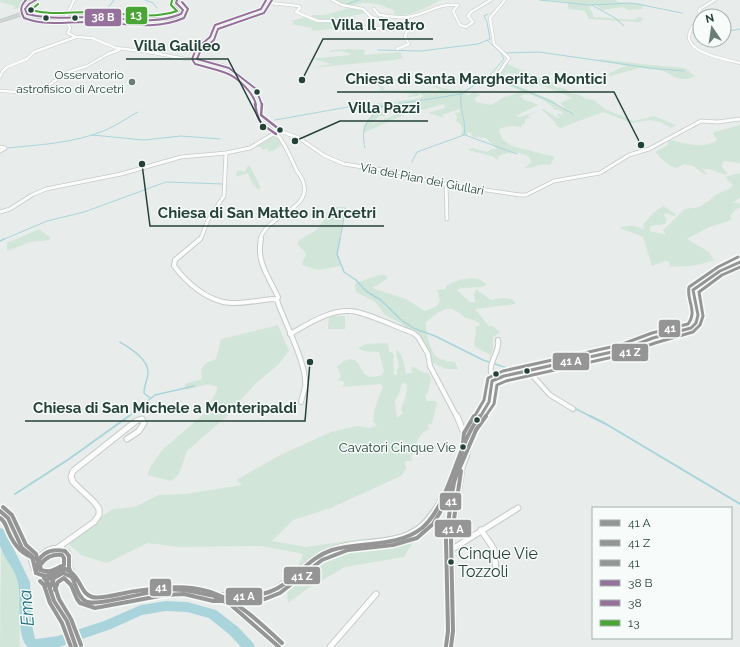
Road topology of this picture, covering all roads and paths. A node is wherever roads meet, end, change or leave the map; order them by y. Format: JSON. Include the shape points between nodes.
{"nodes":[{"id":1,"x":36,"y":0,"type":"edge"},
{"id":2,"x":74,"y":0,"type":"edge"},
{"id":3,"x":177,"y":0,"type":"edge"},
{"id":4,"x":272,"y":0,"type":"edge"},
{"id":5,"x":332,"y":0,"type":"edge"},
{"id":6,"x":491,"y":0,"type":"edge"},
{"id":7,"x":505,"y":0,"type":"edge"},
{"id":8,"x":715,"y":0,"type":"edge"},
{"id":9,"x":446,"y":1,"type":"dead end"},
{"id":10,"x":270,"y":3,"type":"junction"},
{"id":11,"x":428,"y":7,"type":"dead end"},
{"id":12,"x":702,"y":8,"type":"edge"},
{"id":13,"x":374,"y":9,"type":"dead end"},
{"id":14,"x":27,"y":14,"type":"junction"},
{"id":15,"x":64,"y":18,"type":"junction"},
{"id":16,"x":0,"y":21,"type":"edge"},
{"id":17,"x":692,"y":26,"type":"edge"},
{"id":18,"x":390,"y":28,"type":"dead end"},
{"id":19,"x":76,"y":37,"type":"junction"},
{"id":20,"x":692,"y":46,"type":"edge"},
{"id":21,"x":695,"y":48,"type":"edge"},
{"id":22,"x":121,"y":49,"type":"junction"},
{"id":23,"x":397,"y":49,"type":"dead end"},
{"id":24,"x":197,"y":59,"type":"junction"},
{"id":25,"x":740,"y":63,"type":"edge"},
{"id":26,"x":499,"y":74,"type":"dead end"},
{"id":27,"x":0,"y":78,"type":"edge"},
{"id":28,"x":0,"y":91,"type":"edge"},
{"id":29,"x":740,"y":120,"type":"edge"},
{"id":30,"x":280,"y":130,"type":"junction"},
{"id":31,"x":276,"y":133,"type":"junction"},
{"id":32,"x":0,"y":147,"type":"edge"},
{"id":33,"x":0,"y":151,"type":"edge"},
{"id":34,"x":226,"y":153,"type":"junction"},
{"id":35,"x":446,"y":184,"type":"junction"},
{"id":36,"x":0,"y":212,"type":"edge"},
{"id":37,"x":447,"y":219,"type":"dead end"},
{"id":38,"x":740,"y":262,"type":"edge"},
{"id":39,"x":277,"y":300,"type":"junction"},
{"id":40,"x":290,"y":334,"type":"junction"},
{"id":41,"x":498,"y":340,"type":"dead end"},
{"id":42,"x":520,"y":373,"type":"junction"},
{"id":43,"x":494,"y":380,"type":"junction"},
{"id":44,"x":301,"y":402,"type":"dead end"},
{"id":45,"x":573,"y":409,"type":"dead end"},
{"id":46,"x":127,"y":439,"type":"dead end"},
{"id":47,"x":468,"y":439,"type":"junction"},
{"id":48,"x":518,"y":508,"type":"dead end"},
{"id":49,"x":0,"y":511,"type":"edge"},
{"id":50,"x":482,"y":530,"type":"junction"},
{"id":51,"x":68,"y":541,"type":"junction"},
{"id":52,"x":450,"y":548,"type":"junction"},
{"id":53,"x":56,"y":549,"type":"junction"},
{"id":54,"x":65,"y":551,"type":"junction"},
{"id":55,"x":29,"y":553,"type":"junction"},
{"id":56,"x":40,"y":555,"type":"junction"},
{"id":57,"x":69,"y":562,"type":"junction"},
{"id":58,"x":35,"y":564,"type":"junction"},
{"id":59,"x":496,"y":573,"type":"dead end"},
{"id":60,"x":59,"y":574,"type":"junction"},
{"id":61,"x":43,"y":577,"type":"junction"},
{"id":62,"x":74,"y":580,"type":"junction"},
{"id":63,"x":50,"y":588,"type":"junction"},
{"id":64,"x":277,"y":589,"type":"tunnel mouth"},
{"id":65,"x":376,"y":594,"type":"dead end"},
{"id":66,"x":213,"y":596,"type":"junction"},
{"id":67,"x":248,"y":596,"type":"tunnel mouth"},
{"id":68,"x":76,"y":647,"type":"edge"},
{"id":69,"x":279,"y":647,"type":"edge"},
{"id":70,"x":330,"y":647,"type":"edge"},
{"id":71,"x":451,"y":647,"type":"edge"}],
"edges":[{"from":1,"to":14,"type":"main road","via":[[26,6]]},
{"from":2,"to":15,"type":"street"},
{"from":3,"to":15,"type":"main road","via":[[176,3],[182,12],[176,17],[165,19],[86,16]]},
{"from":4,"to":10,"type":"street"},
{"from":5,"to":23,"type":"street","via":[[342,5],[363,9],[371,17],[408,28],[405,37],[409,44]]},
{"from":6,"to":9,"type":"street","via":[[469,14],[473,22],[466,27],[460,25],[453,11],[458,5]]},
{"from":7,"to":26,"type":"street","via":[[490,18],[494,44],[509,58]]},
{"from":8,"to":12,"type":"street"},
{"from":10,"to":18,"type":"street","via":[[299,6],[296,12],[316,20],[340,21],[358,27]]},
{"from":10,"to":24,"type":"street","via":[[264,12],[218,29],[214,40],[200,52]]},
{"from":11,"to":13,"type":"street","via":[[408,18],[379,15]]},
{"from":14,"to":15,"type":"main road","via":[[42,18]]},
{"from":14,"to":16,"type":"main road"},
{"from":15,"to":19,"type":"street","via":[[70,28],[68,33]]},
{"from":17,"to":20,"type":"street","via":[[689,40]]},
{"from":19,"to":22,"type":"street","via":[[92,38]]},
{"from":19,"to":27,"type":"street","via":[[39,50],[27,59],[7,67]]},
{"from":21,"to":25,"type":"street"},
{"from":22,"to":24,"type":"street"},
{"from":22,"to":28,"type":"street","via":[[87,66],[68,72],[37,93]]},
{"from":24,"to":30,"type":"street","name":"Via del Pian dei Giullari","via":[[229,68],[256,89],[262,104],[262,115]]},
{"from":29,"to":35,"type":"street","name":"Via del Pian dei Giullari","via":[[702,121],[600,173],[554,181],[526,195],[510,195]]},
{"from":30,"to":31,"type":"street"},
{"from":30,"to":35,"type":"street","name":"Via del Pian dei Giullari","via":[[344,164],[407,174]]},
{"from":31,"to":34,"type":"street","via":[[250,148]]},
{"from":31,"to":39,"type":"street","via":[[292,155],[302,178],[304,192],[297,205],[266,228],[261,236],[259,247],[262,269],[273,284]]},
{"from":32,"to":33,"type":"street","via":[[5,148]]},
{"from":34,"to":36,"type":"street","via":[[184,156],[121,174],[56,186],[32,194],[10,209]]},
{"from":34,"to":39,"type":"street","via":[[224,196],[208,220],[201,238],[175,260],[174,266],[190,284],[222,302]]},
{"from":35,"to":37,"type":"street"},
{"from":38,"to":42,"type":"street","via":[[720,271],[693,290],[698,315],[696,324],[691,328],[621,350]]},
{"from":39,"to":40,"type":"street"},
{"from":40,"to":44,"type":"street","via":[[305,378]]},
{"from":40,"to":47,"type":"street","via":[[326,315],[347,311],[357,312],[413,332],[428,354],[430,366]]},
{"from":41,"to":43,"type":"street","via":[[490,370]]},
{"from":42,"to":43,"type":"street"},
{"from":42,"to":45,"type":"street","via":[[532,374],[556,401]]},
{"from":43,"to":47,"type":"street","via":[[488,404]]},
{"from":46,"to":51,"type":"street","via":[[139,432],[144,423],[142,420],[136,421],[74,471],[71,477],[73,482],[97,503],[98,518]]},
{"from":47,"to":52,"type":"street"},
{"from":47,"to":64,"type":"street","via":[[438,506],[429,521],[418,531],[406,537],[335,549],[319,556]]},
{"from":48,"to":50,"type":"street"},
{"from":49,"to":55,"type":"street","via":[[8,518],[22,548]]},
{"from":50,"to":52,"type":"street"},
{"from":50,"to":59,"type":"street","via":[[494,548]]},
{"from":51,"to":53,"type":"street"},
{"from":51,"to":54,"type":"street"},
{"from":52,"to":71,"type":"street","via":[[453,632]]},
{"from":53,"to":54,"type":"street"},
{"from":53,"to":56,"type":"street"},
{"from":54,"to":57,"type":"street","via":[[69,556]]},
{"from":55,"to":56,"type":"street"},
{"from":55,"to":58,"type":"street"},
{"from":56,"to":58,"type":"street"},
{"from":57,"to":60,"type":"street"},
{"from":57,"to":62,"type":"street"},
{"from":58,"to":61,"type":"street","via":[[36,573]]},
{"from":60,"to":61,"type":"street"},
{"from":60,"to":62,"type":"street","via":[[67,573]]},
{"from":60,"to":63,"type":"street","via":[[53,579]]},
{"from":61,"to":63,"type":"street"},
{"from":62,"to":66,"type":"street","via":[[81,598],[89,602],[98,603],[159,591],[184,589]]},
{"from":63,"to":68,"type":"street","via":[[54,601],[67,621]]},
{"from":65,"to":70,"type":"street"},
{"from":66,"to":67,"type":"street"},
{"from":66,"to":69,"type":"street","via":[[231,605]]}]}
